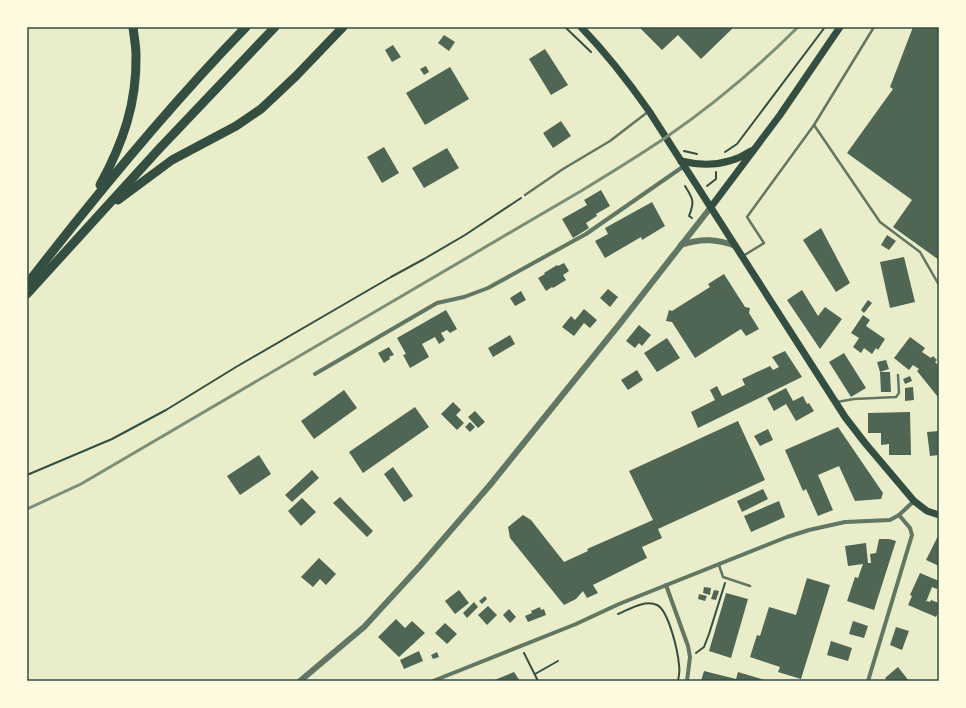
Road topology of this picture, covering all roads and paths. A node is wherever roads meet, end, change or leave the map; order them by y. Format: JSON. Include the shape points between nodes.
{"nodes":[{"id":1,"x":133,"y":27,"type":"edge"},
{"id":2,"x":246,"y":27,"type":"edge"},
{"id":3,"x":275,"y":27,"type":"edge"},
{"id":4,"x":343,"y":27,"type":"edge"},
{"id":5,"x":565,"y":27,"type":"edge"},
{"id":6,"x":580,"y":27,"type":"edge"},
{"id":7,"x":825,"y":27,"type":"edge"},
{"id":8,"x":840,"y":27,"type":"edge"},
{"id":9,"x":874,"y":27,"type":"edge"},
{"id":10,"x":595,"y":58,"type":"dead end"},
{"id":11,"x":649,"y":111,"type":"junction"},
{"id":12,"x":814,"y":125,"type":"junction"},
{"id":13,"x":756,"y":147,"type":"junction"},
{"id":14,"x":673,"y":148,"type":"junction"},
{"id":15,"x":723,"y":153,"type":"dead end"},
{"id":16,"x":701,"y":155,"type":"dead end"},
{"id":17,"x":683,"y":163,"type":"junction"},
{"id":18,"x":717,"y":170,"type":"dead end"},
{"id":19,"x":710,"y":184,"type":"dead end"},
{"id":20,"x":525,"y":195,"type":"joint"},
{"id":21,"x":692,"y":197,"type":"dead end"},
{"id":22,"x":91,"y":202,"type":"junction"},
{"id":23,"x":711,"y":207,"type":"junction"},
{"id":24,"x":101,"y":212,"type":"junction"},
{"id":25,"x":689,"y":216,"type":"dead end"},
{"id":26,"x":681,"y":245,"type":"junction"},
{"id":27,"x":736,"y":246,"type":"junction"},
{"id":28,"x":743,"y":256,"type":"junction"},
{"id":29,"x":27,"y":284,"type":"edge"},
{"id":30,"x":939,"y":285,"type":"edge"},
{"id":31,"x":27,"y":294,"type":"edge"},
{"id":32,"x":315,"y":374,"type":"dead end"},
{"id":33,"x":898,"y":375,"type":"dead end"},
{"id":34,"x":836,"y":402,"type":"junction"},
{"id":35,"x":27,"y":475,"type":"edge"},
{"id":36,"x":914,"y":501,"type":"junction"},
{"id":37,"x":899,"y":515,"type":"junction"},
{"id":38,"x":939,"y":515,"type":"edge"},
{"id":39,"x":719,"y":565,"type":"junction"},
{"id":40,"x":726,"y":578,"type":"junction"},
{"id":41,"x":666,"y":585,"type":"junction"},
{"id":42,"x":750,"y":586,"type":"dead end"},
{"id":43,"x":617,"y":614,"type":"dead end"},
{"id":44,"x":524,"y":652,"type":"dead end"},
{"id":45,"x":690,"y":657,"type":"junction"},
{"id":46,"x":558,"y":661,"type":"dead end"},
{"id":47,"x":534,"y":675,"type":"junction"},
{"id":48,"x":300,"y":681,"type":"edge"},
{"id":49,"x":433,"y":681,"type":"edge"},
{"id":50,"x":538,"y":681,"type":"edge"},
{"id":51,"x":678,"y":681,"type":"edge"},
{"id":52,"x":687,"y":681,"type":"edge"},
{"id":53,"x":868,"y":681,"type":"edge"}],
"edges":[{"from":1,"to":22,"type":"highway","via":[[136,54],[131,112],[113,162]]},
{"from":2,"to":22,"type":"highway","via":[[178,99]]},
{"from":3,"to":24,"type":"highway"},
{"from":4,"to":24,"type":"highway","via":[[261,109],[236,126],[172,160]]},
{"from":5,"to":10,"type":"path"},
{"from":6,"to":11,"type":"main road","via":[[616,66]]},
{"from":7,"to":15,"type":"path","via":[[737,144]]},
{"from":8,"to":13,"type":"main road","via":[[810,74]]},
{"from":9,"to":12,"type":"lane"},
{"from":11,"to":14,"type":"main road"},
{"from":11,"to":20,"type":"lane","via":[[610,141]]},
{"from":12,"to":28,"type":"lane","via":[[747,217],[764,243]]},
{"from":12,"to":30,"type":"lane","via":[[880,222],[920,252]]},
{"from":13,"to":17,"type":"main road","via":[[736,159],[720,163]]},
{"from":13,"to":23,"type":"main road"},
{"from":14,"to":16,"type":"path"},
{"from":14,"to":17,"type":"main road"},
{"from":17,"to":23,"type":"main road"},
{"from":17,"to":32,"type":"street","via":[[580,237],[488,288],[437,303]]},
{"from":18,"to":19,"type":"path","via":[[716,178]]},
{"from":20,"to":35,"type":"path","via":[[424,260],[166,410],[112,439]]},
{"from":21,"to":25,"type":"path","via":[[693,205]]},
{"from":22,"to":29,"type":"highway"},
{"from":23,"to":26,"type":"street"},
{"from":23,"to":27,"type":"main road"},
{"from":24,"to":31,"type":"highway"},
{"from":26,"to":27,"type":"street","via":[[709,239]]},
{"from":26,"to":48,"type":"street","via":[[490,485],[420,566],[364,627]]},
{"from":27,"to":28,"type":"main road"},
{"from":28,"to":34,"type":"main road"},
{"from":33,"to":34,"type":"lane","via":[[899,393],[896,397]]},
{"from":34,"to":36,"type":"main road","via":[[865,443]]},
{"from":36,"to":37,"type":"street"},
{"from":36,"to":38,"type":"main road"},
{"from":37,"to":39,"type":"street","via":[[890,520],[845,522],[809,530]]},
{"from":37,"to":53,"type":"street","via":[[910,528],[912,535]]},
{"from":39,"to":40,"type":"lane","via":[[723,577]]},
{"from":39,"to":41,"type":"street"},
{"from":40,"to":42,"type":"lane"},
{"from":40,"to":45,"type":"path","via":[[704,647]]},
{"from":41,"to":45,"type":"street","via":[[685,635]]},
{"from":41,"to":49,"type":"street"},
{"from":43,"to":51,"type":"path","via":[[648,603],[657,605],[664,612],[677,652]]},
{"from":44,"to":47,"type":"path"},
{"from":45,"to":52,"type":"street"},
{"from":46,"to":47,"type":"path"},
{"from":47,"to":50,"type":"path"}]}
